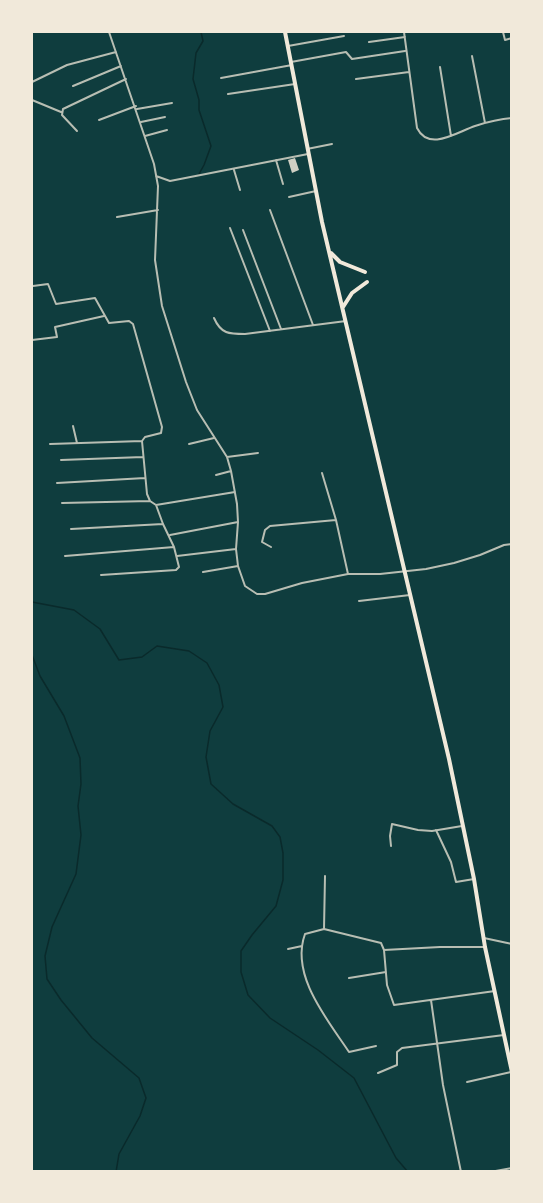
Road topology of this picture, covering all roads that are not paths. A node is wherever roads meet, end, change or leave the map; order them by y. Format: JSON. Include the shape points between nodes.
{"nodes":[{"id":1,"x":109,"y":32,"type":"edge"},
{"id":2,"x":285,"y":32,"type":"edge"},
{"id":3,"x":404,"y":32,"type":"edge"},
{"id":4,"x":503,"y":32,"type":"edge"},
{"id":5,"x":344,"y":36,"type":"dead end"},
{"id":6,"x":405,"y":37,"type":"junction"},
{"id":7,"x":512,"y":38,"type":"edge"},
{"id":8,"x":369,"y":42,"type":"dead end"},
{"id":9,"x":288,"y":46,"type":"junction"},
{"id":10,"x":406,"y":51,"type":"junction"},
{"id":11,"x":116,"y":52,"type":"junction"},
{"id":12,"x":472,"y":56,"type":"dead end"},
{"id":13,"x":291,"y":64,"type":"junction"},
{"id":14,"x":121,"y":66,"type":"junction"},
{"id":15,"x":440,"y":67,"type":"dead end"},
{"id":16,"x":409,"y":72,"type":"junction"},
{"id":17,"x":221,"y":78,"type":"dead end"},
{"id":18,"x":126,"y":79,"type":"junction"},
{"id":19,"x":356,"y":79,"type":"dead end"},
{"id":20,"x":32,"y":82,"type":"edge"},
{"id":21,"x":295,"y":84,"type":"junction"},
{"id":22,"x":73,"y":86,"type":"dead end"},
{"id":23,"x":228,"y":94,"type":"dead end"},
{"id":24,"x":32,"y":100,"type":"edge"},
{"id":25,"x":172,"y":103,"type":"dead end"},
{"id":26,"x":136,"y":108,"type":"junction"},
{"id":27,"x":61,"y":112,"type":"junction"},
{"id":28,"x":165,"y":117,"type":"dead end"},
{"id":29,"x":512,"y":118,"type":"edge"},
{"id":30,"x":99,"y":120,"type":"dead end"},
{"id":31,"x":141,"y":122,"type":"junction"},
{"id":32,"x":485,"y":123,"type":"junction"},
{"id":33,"x":167,"y":130,"type":"dead end"},
{"id":34,"x":78,"y":131,"type":"dead end"},
{"id":35,"x":145,"y":136,"type":"junction"},
{"id":36,"x":451,"y":136,"type":"junction"},
{"id":37,"x":332,"y":144,"type":"dead end"},
{"id":38,"x":308,"y":152,"type":"junction"},
{"id":39,"x":276,"y":160,"type":"junction"},
{"id":40,"x":234,"y":170,"type":"junction"},
{"id":41,"x":156,"y":176,"type":"junction"},
{"id":42,"x":283,"y":184,"type":"dead end"},
{"id":43,"x":240,"y":190,"type":"dead end"},
{"id":44,"x":316,"y":191,"type":"junction"},
{"id":45,"x":289,"y":198,"type":"dead end"},
{"id":46,"x":158,"y":210,"type":"junction"},
{"id":47,"x":270,"y":210,"type":"dead end"},
{"id":48,"x":117,"y":217,"type":"dead end"},
{"id":49,"x":230,"y":228,"type":"dead end"},
{"id":50,"x":243,"y":230,"type":"dead end"},
{"id":51,"x":329,"y":250,"type":"junction"},
{"id":52,"x":365,"y":272,"type":"dead end"},
{"id":53,"x":367,"y":282,"type":"dead end"},
{"id":54,"x":33,"y":285,"type":"dead end"},
{"id":55,"x":343,"y":309,"type":"junction"},
{"id":56,"x":104,"y":316,"type":"junction"},
{"id":57,"x":214,"y":318,"type":"dead end"},
{"id":58,"x":346,"y":321,"type":"junction"},
{"id":59,"x":313,"y":325,"type":"junction"},
{"id":60,"x":281,"y":329,"type":"junction"},
{"id":61,"x":270,"y":331,"type":"junction"},
{"id":62,"x":32,"y":340,"type":"edge"},
{"id":63,"x":73,"y":426,"type":"dead end"},
{"id":64,"x":214,"y":438,"type":"junction"},
{"id":65,"x":143,"y":439,"type":"junction"},
{"id":66,"x":77,"y":443,"type":"junction"},
{"id":67,"x":50,"y":444,"type":"dead end"},
{"id":68,"x":189,"y":444,"type":"dead end"},
{"id":69,"x":258,"y":453,"type":"dead end"},
{"id":70,"x":143,"y":457,"type":"junction"},
{"id":71,"x":227,"y":457,"type":"junction"},
{"id":72,"x":60,"y":460,"type":"dead end"},
{"id":73,"x":231,"y":471,"type":"junction"},
{"id":74,"x":322,"y":473,"type":"dead end"},
{"id":75,"x":216,"y":475,"type":"dead end"},
{"id":76,"x":145,"y":478,"type":"junction"},
{"id":77,"x":57,"y":483,"type":"dead end"},
{"id":78,"x":236,"y":492,"type":"junction"},
{"id":79,"x":150,"y":501,"type":"junction"},
{"id":80,"x":62,"y":503,"type":"dead end"},
{"id":81,"x":156,"y":505,"type":"junction"},
{"id":82,"x":336,"y":520,"type":"junction"},
{"id":83,"x":238,"y":522,"type":"junction"},
{"id":84,"x":163,"y":524,"type":"junction"},
{"id":85,"x":71,"y":529,"type":"dead end"},
{"id":86,"x":169,"y":535,"type":"junction"},
{"id":87,"x":512,"y":544,"type":"edge"},
{"id":88,"x":174,"y":547,"type":"junction"},
{"id":89,"x":271,"y":547,"type":"dead end"},
{"id":90,"x":236,"y":549,"type":"junction"},
{"id":91,"x":65,"y":556,"type":"dead end"},
{"id":92,"x":177,"y":556,"type":"junction"},
{"id":93,"x":238,"y":566,"type":"junction"},
{"id":94,"x":404,"y":571,"type":"junction"},
{"id":95,"x":203,"y":572,"type":"dead end"},
{"id":96,"x":348,"y":574,"type":"junction"},
{"id":97,"x":101,"y":575,"type":"dead end"},
{"id":98,"x":410,"y":595,"type":"junction"},
{"id":99,"x":359,"y":601,"type":"dead end"},
{"id":100,"x":462,"y":826,"type":"junction"},
{"id":101,"x":436,"y":830,"type":"junction"},
{"id":102,"x":391,"y":846,"type":"dead end"},
{"id":103,"x":325,"y":876,"type":"dead end"},
{"id":104,"x":474,"y":879,"type":"junction"},
{"id":105,"x":324,"y":928,"type":"junction"},
{"id":106,"x":484,"y":938,"type":"junction"},
{"id":107,"x":512,"y":944,"type":"edge"},
{"id":108,"x":302,"y":946,"type":"junction"},
{"id":109,"x":485,"y":947,"type":"junction"},
{"id":110,"x":288,"y":949,"type":"dead end"},
{"id":111,"x":384,"y":950,"type":"junction"},
{"id":112,"x":386,"y":972,"type":"junction"},
{"id":113,"x":349,"y":978,"type":"dead end"},
{"id":114,"x":495,"y":991,"type":"junction"},
{"id":115,"x":430,"y":1000,"type":"junction"},
{"id":116,"x":504,"y":1035,"type":"junction"},
{"id":117,"x":438,"y":1044,"type":"junction"},
{"id":118,"x":376,"y":1046,"type":"dead end"},
{"id":119,"x":512,"y":1072,"type":"edge"},
{"id":120,"x":378,"y":1073,"type":"dead end"},
{"id":121,"x":467,"y":1083,"type":"dead end"},
{"id":122,"x":512,"y":1168,"type":"edge"},
{"id":123,"x":461,"y":1172,"type":"edge"},
{"id":124,"x":490,"y":1172,"type":"edge"}],
"edges":[{"from":1,"to":11,"type":"street"},
{"from":2,"to":9,"type":"highway"},
{"from":3,"to":6,"type":"street"},
{"from":4,"to":7,"type":"street","via":[[505,40]]},
{"from":5,"to":9,"type":"street"},
{"from":6,"to":8,"type":"street"},
{"from":6,"to":10,"type":"street"},
{"from":9,"to":13,"type":"highway"},
{"from":10,"to":13,"type":"street","via":[[352,59],[346,52]]},
{"from":10,"to":16,"type":"street"},
{"from":11,"to":14,"type":"street"},
{"from":11,"to":20,"type":"street","via":[[67,65]]},
{"from":12,"to":32,"type":"street"},
{"from":13,"to":17,"type":"street"},
{"from":13,"to":21,"type":"highway"},
{"from":14,"to":18,"type":"street"},
{"from":14,"to":22,"type":"street"},
{"from":15,"to":36,"type":"street"},
{"from":16,"to":19,"type":"street"},
{"from":16,"to":36,"type":"street","via":[[418,131],[428,139]]},
{"from":18,"to":26,"type":"street"},
{"from":18,"to":27,"type":"street"},
{"from":21,"to":23,"type":"street"},
{"from":21,"to":38,"type":"highway"},
{"from":24,"to":27,"type":"street"},
{"from":25,"to":26,"type":"street"},
{"from":26,"to":30,"type":"street"},
{"from":26,"to":31,"type":"street"},
{"from":27,"to":34,"type":"street"},
{"from":28,"to":31,"type":"street"},
{"from":29,"to":32,"type":"street"},
{"from":31,"to":35,"type":"street"},
{"from":32,"to":36,"type":"street"},
{"from":33,"to":35,"type":"street"},
{"from":35,"to":41,"type":"street"},
{"from":37,"to":38,"type":"street"},
{"from":38,"to":39,"type":"street"},
{"from":38,"to":44,"type":"highway"},
{"from":39,"to":40,"type":"street"},
{"from":39,"to":42,"type":"street"},
{"from":40,"to":41,"type":"street","via":[[170,181]]},
{"from":40,"to":43,"type":"street"},
{"from":41,"to":46,"type":"street"},
{"from":44,"to":45,"type":"street"},
{"from":44,"to":51,"type":"highway"},
{"from":46,"to":48,"type":"street"},
{"from":46,"to":64,"type":"street","via":[[154,260],[162,306],[186,382]]},
{"from":47,"to":59,"type":"street"},
{"from":49,"to":61,"type":"street"},
{"from":50,"to":60,"type":"street"},
{"from":51,"to":52,"type":"highway","via":[[340,262]]},
{"from":51,"to":55,"type":"highway"},
{"from":53,"to":55,"type":"highway","via":[[352,293]]},
{"from":54,"to":56,"type":"street","via":[[48,285],[56,304],[95,298]]},
{"from":55,"to":58,"type":"highway"},
{"from":56,"to":62,"type":"street","via":[[55,327],[57,338]]},
{"from":56,"to":65,"type":"street","via":[[112,324],[133,324],[162,427],[160,433]]},
{"from":57,"to":61,"type":"street","via":[[218,327],[230,334]]},
{"from":58,"to":59,"type":"street"},
{"from":58,"to":94,"type":"highway"},
{"from":59,"to":60,"type":"street"},
{"from":60,"to":61,"type":"street"},
{"from":63,"to":66,"type":"street"},
{"from":64,"to":68,"type":"street"},
{"from":64,"to":71,"type":"street"},
{"from":65,"to":66,"type":"street"},
{"from":65,"to":70,"type":"street"},
{"from":66,"to":67,"type":"street"},
{"from":69,"to":71,"type":"street"},
{"from":70,"to":72,"type":"street"},
{"from":70,"to":76,"type":"street"},
{"from":71,"to":73,"type":"street"},
{"from":73,"to":75,"type":"street"},
{"from":73,"to":78,"type":"street"},
{"from":74,"to":82,"type":"street"},
{"from":76,"to":77,"type":"street"},
{"from":76,"to":79,"type":"street"},
{"from":78,"to":81,"type":"street"},
{"from":78,"to":83,"type":"street"},
{"from":79,"to":80,"type":"street"},
{"from":79,"to":81,"type":"street"},
{"from":81,"to":84,"type":"street"},
{"from":82,"to":89,"type":"street","via":[[270,526],[262,542]]},
{"from":82,"to":96,"type":"street"},
{"from":83,"to":86,"type":"street"},
{"from":83,"to":90,"type":"street"},
{"from":84,"to":85,"type":"street"},
{"from":84,"to":86,"type":"street"},
{"from":86,"to":88,"type":"street"},
{"from":87,"to":94,"type":"street","via":[[454,564]]},
{"from":88,"to":91,"type":"street"},
{"from":88,"to":92,"type":"street"},
{"from":90,"to":92,"type":"street"},
{"from":90,"to":93,"type":"street"},
{"from":92,"to":97,"type":"street","via":[[176,570]]},
{"from":93,"to":95,"type":"street"},
{"from":93,"to":96,"type":"street","via":[[245,586],[257,594]]},
{"from":94,"to":96,"type":"street"},
{"from":94,"to":98,"type":"highway"},
{"from":98,"to":99,"type":"street"},
{"from":98,"to":100,"type":"highway"},
{"from":100,"to":101,"type":"street"},
{"from":100,"to":104,"type":"highway"},
{"from":101,"to":102,"type":"street","via":[[392,824]]},
{"from":101,"to":104,"type":"street","via":[[456,882]]},
{"from":103,"to":105,"type":"street"},
{"from":104,"to":106,"type":"highway"},
{"from":105,"to":108,"type":"street","via":[[305,934]]},
{"from":105,"to":111,"type":"street","via":[[381,943]]},
{"from":106,"to":107,"type":"street"},
{"from":106,"to":109,"type":"highway"},
{"from":108,"to":110,"type":"street"},
{"from":108,"to":118,"type":"street","via":[[307,983],[349,1052]]},
{"from":109,"to":111,"type":"street"},
{"from":109,"to":114,"type":"highway"},
{"from":111,"to":112,"type":"street"},
{"from":112,"to":113,"type":"street"},
{"from":112,"to":115,"type":"street","via":[[394,1005]]},
{"from":114,"to":115,"type":"street"},
{"from":114,"to":116,"type":"highway"},
{"from":115,"to":117,"type":"street"},
{"from":116,"to":117,"type":"street"},
{"from":116,"to":119,"type":"highway"},
{"from":117,"to":120,"type":"street","via":[[399,1049],[397,1065]]},
{"from":117,"to":123,"type":"street"},
{"from":119,"to":121,"type":"street"},
{"from":122,"to":124,"type":"street"}]}
